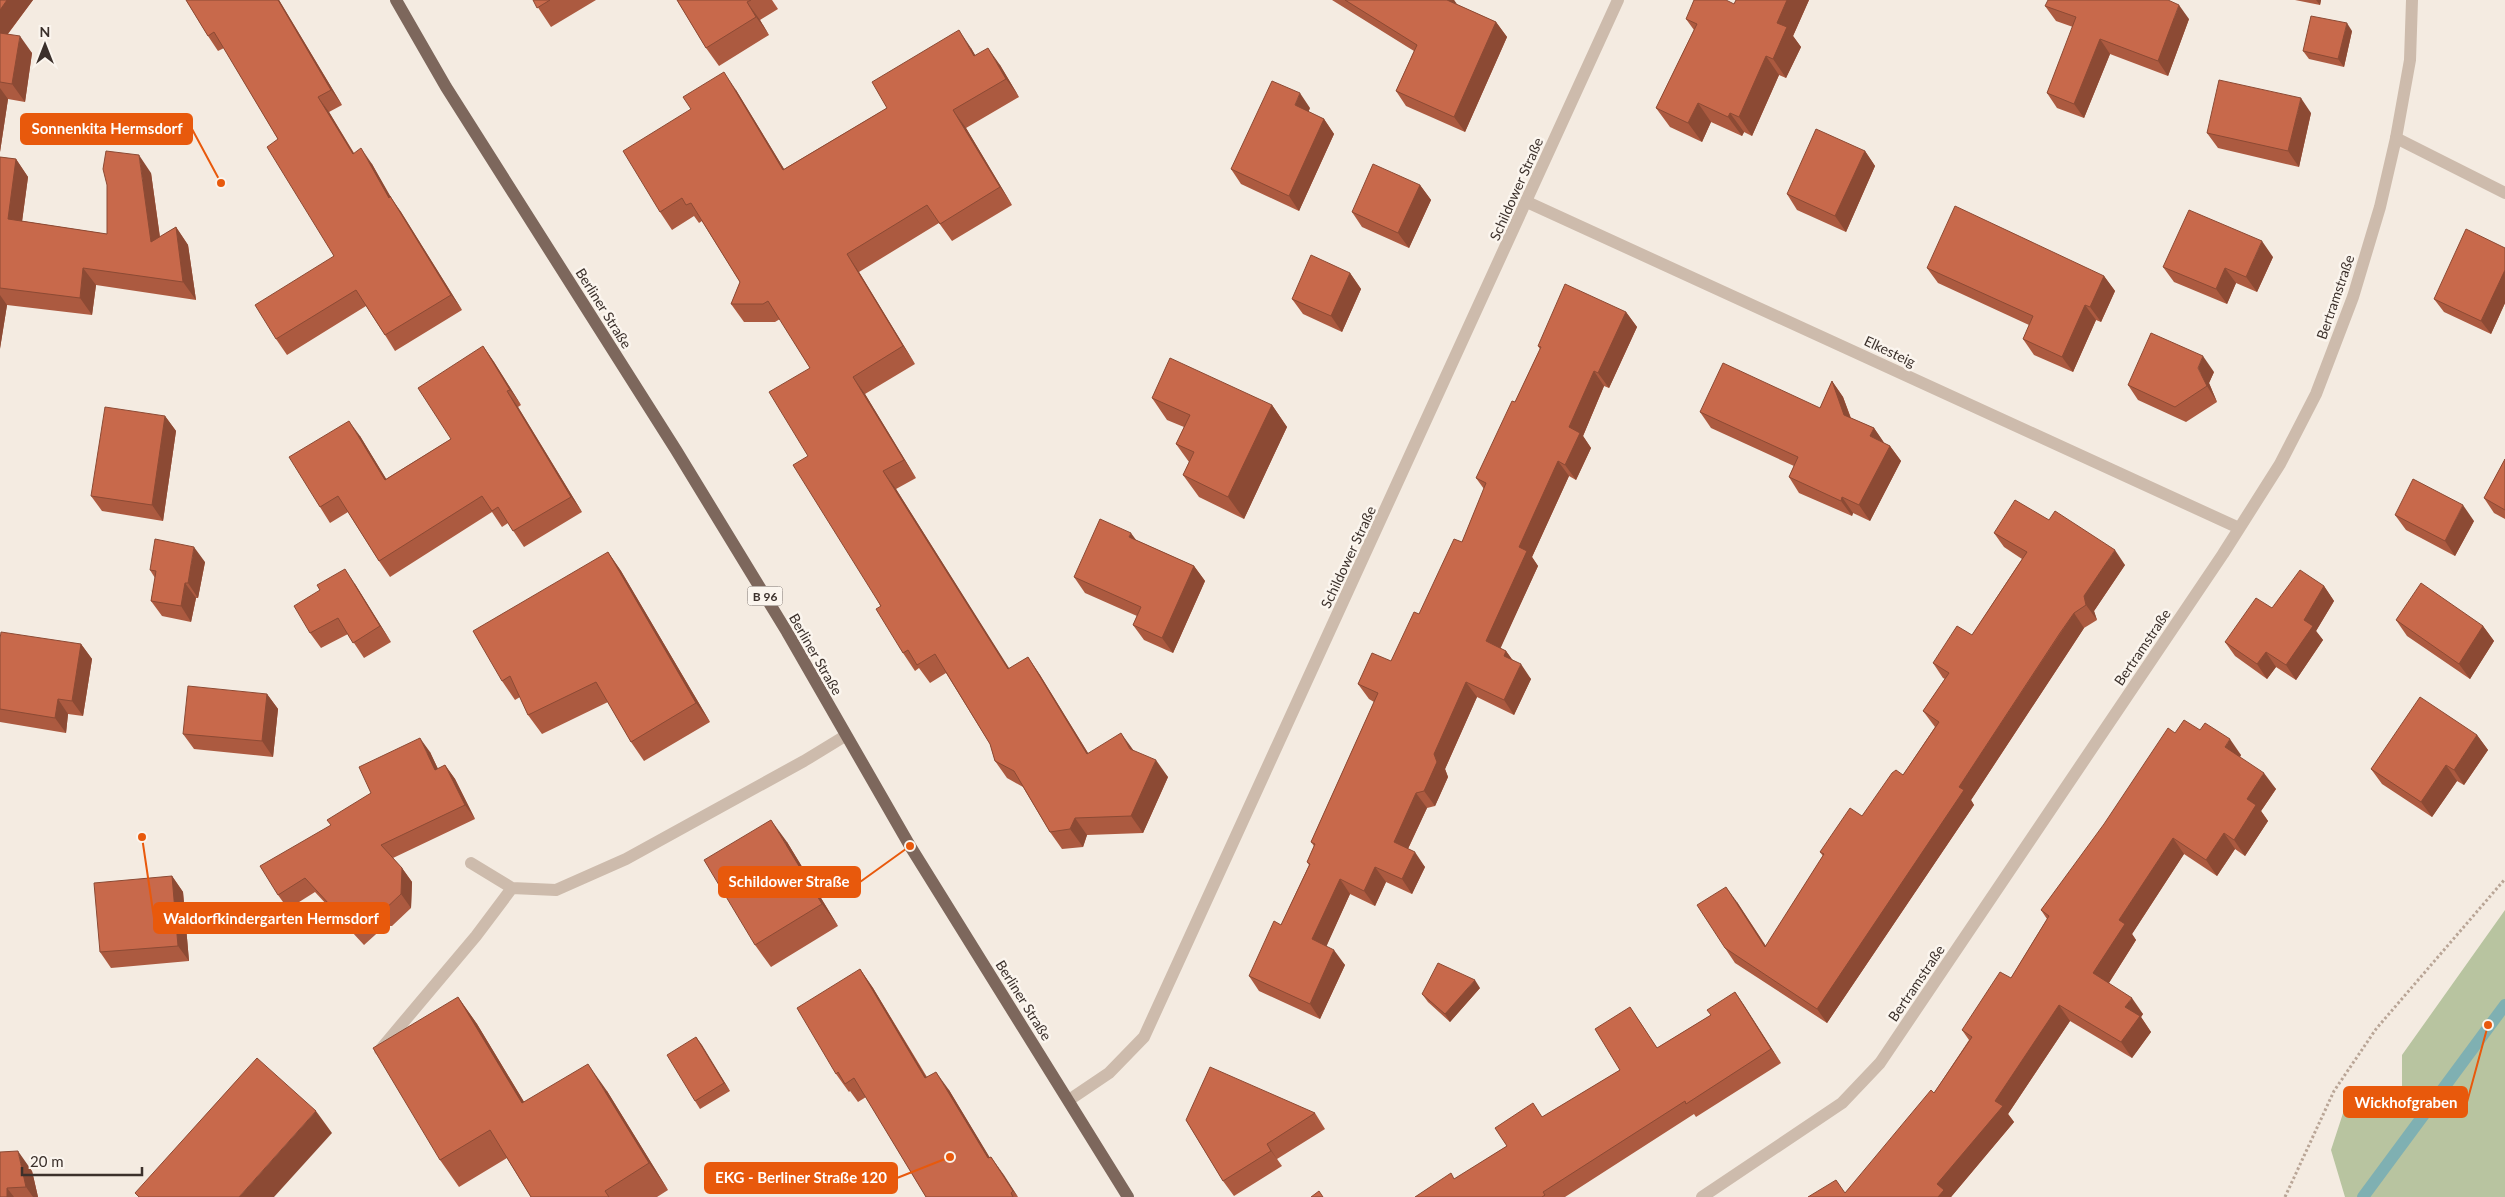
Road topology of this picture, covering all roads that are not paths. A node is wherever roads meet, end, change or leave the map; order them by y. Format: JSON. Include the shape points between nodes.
{"nodes":[{"id":1,"x":396,"y":0,"type":"edge"},
{"id":2,"x":2412,"y":0,"type":"edge"},
{"id":3,"x":1614,"y":2,"type":"edge"},
{"id":4,"x":2396,"y":138,"type":"junction"},
{"id":5,"x":2505,"y":193,"type":"edge"},
{"id":6,"x":1527,"y":202,"type":"junction"},
{"id":7,"x":2239,"y":528,"type":"junction"},
{"id":8,"x":846,"y":736,"type":"junction"},
{"id":9,"x":471,"y":863,"type":"dead end"},
{"id":10,"x":512,"y":888,"type":"junction"},
{"id":11,"x":380,"y":1050,"type":"edge"},
{"id":12,"x":1069,"y":1100,"type":"junction"},
{"id":13,"x":1128,"y":1197,"type":"edge"},
{"id":14,"x":1702,"y":1197,"type":"edge"}],
"edges":[{"from":1,"to":8,"type":"main road","name":"Berliner Straße","number":"B 96","via":[[446,86],[676,450]]},
{"from":2,"to":4,"type":"street","name":"Bertramstraße","via":[[2410,60]]},
{"from":3,"to":6,"type":"street","name":"Schildower Straße"},
{"from":4,"to":5,"type":"street"},
{"from":4,"to":7,"type":"street","name":"Bertramstraße","via":[[2380,207],[2352,297],[2316,394],[2280,464]]},
{"from":6,"to":7,"type":"street","name":"Elkesteig"},
{"from":6,"to":12,"type":"street","name":"Schildower Straße","via":[[1144,1037],[1109,1073]]},
{"from":7,"to":14,"type":"street","name":"Bertramstraße","via":[[1880,1063],[1842,1103]]},
{"from":8,"to":10,"type":"street","via":[[626,858],[556,890]]},
{"from":8,"to":12,"type":"main road","name":"Berliner Straße","number":"B 96","via":[[910,846]]},
{"from":9,"to":10,"type":"street"},
{"from":10,"to":11,"type":"street"},
{"from":12,"to":13,"type":"main road","name":"Berliner Straße","number":"B 96"}]}
